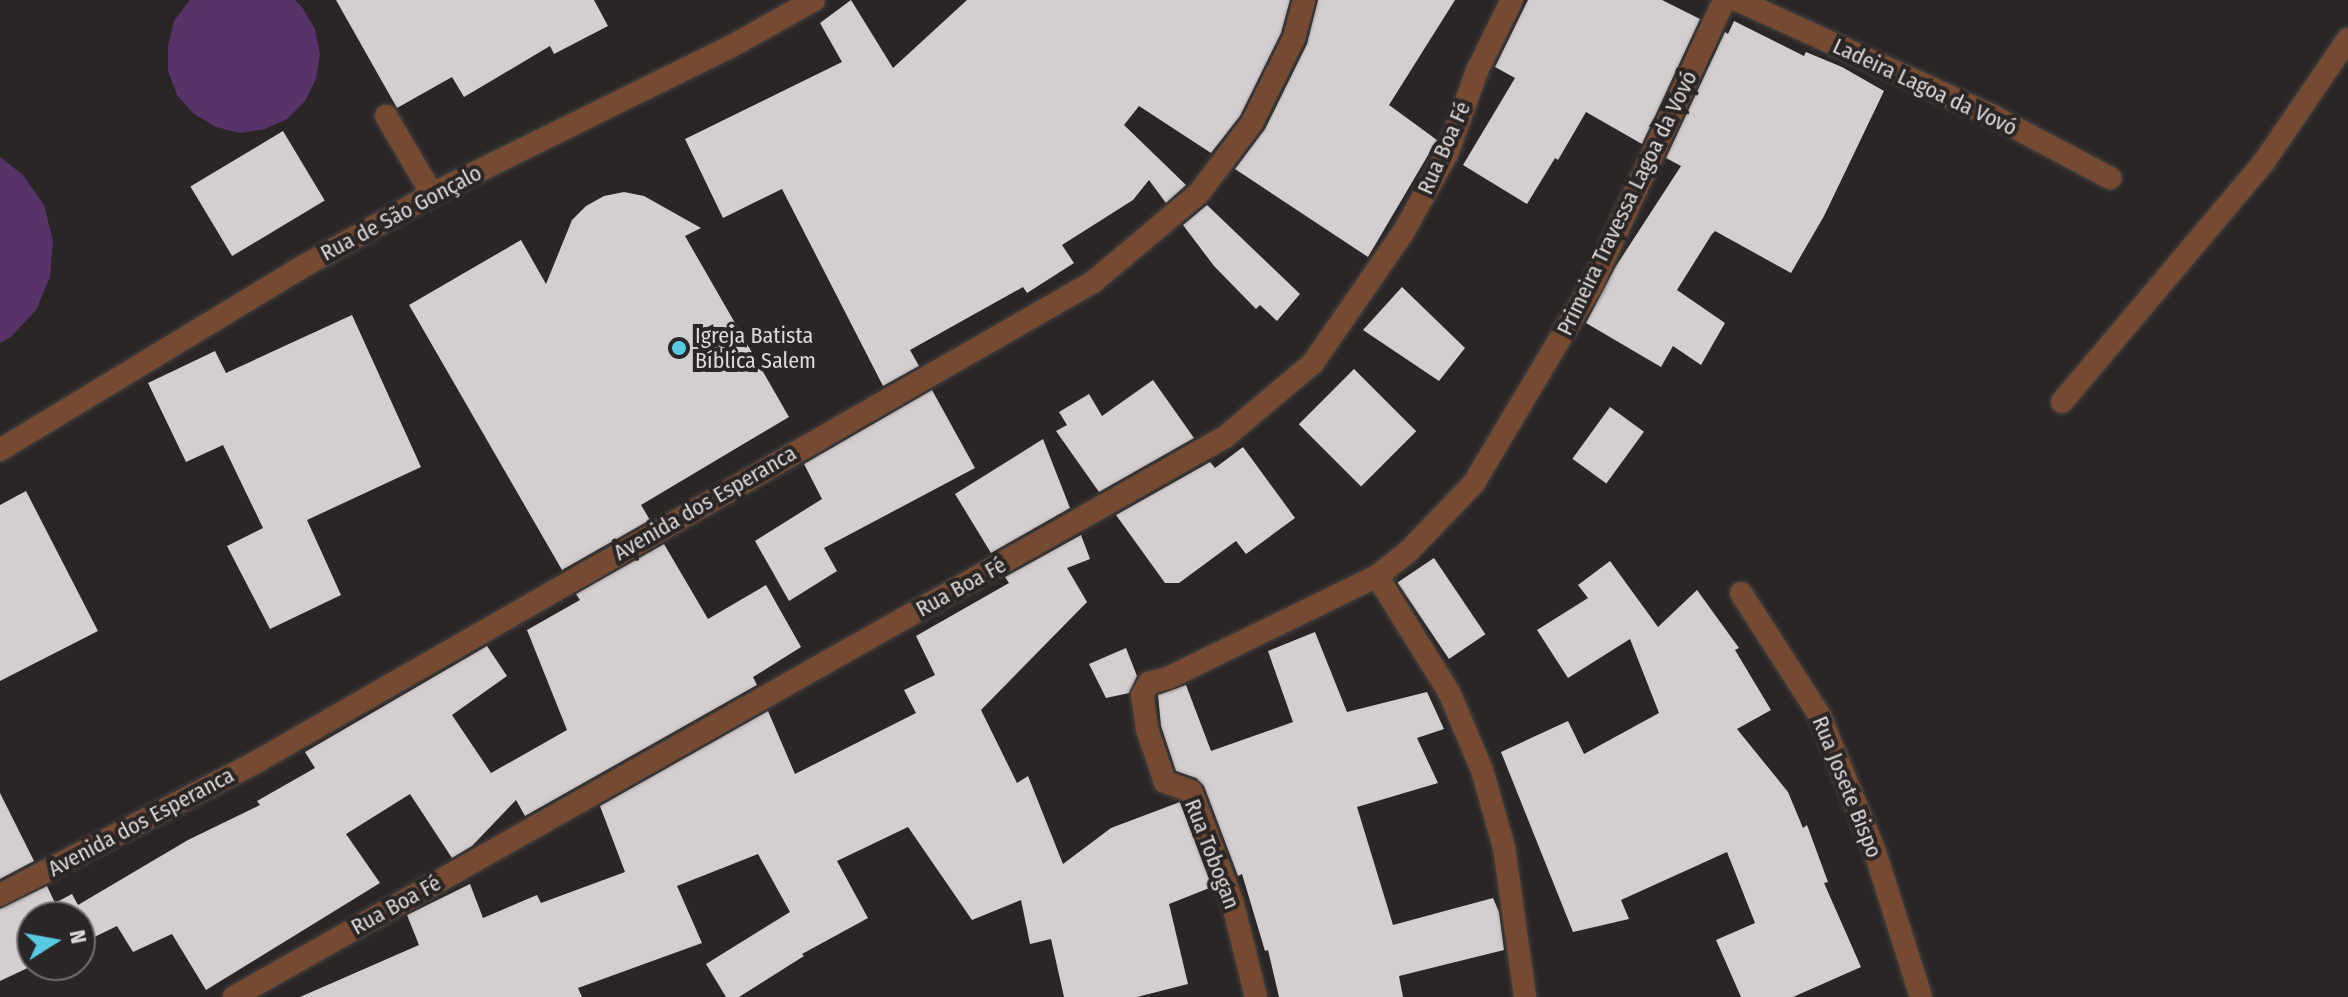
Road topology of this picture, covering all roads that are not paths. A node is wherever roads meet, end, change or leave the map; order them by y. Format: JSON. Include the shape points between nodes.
{"nodes":[{"id":1,"x":814,"y":0,"type":"edge"},
{"id":2,"x":1304,"y":0,"type":"edge"},
{"id":3,"x":1512,"y":0,"type":"edge"},
{"id":4,"x":1724,"y":0,"type":"edge"},
{"id":5,"x":1737,"y":0,"type":"edge"},
{"id":6,"x":2348,"y":39,"type":"edge"},
{"id":7,"x":386,"y":116,"type":"dead end"},
{"id":8,"x":2110,"y":178,"type":"dead end"},
{"id":9,"x":432,"y":194,"type":"junction"},
{"id":10,"x":2062,"y":402,"type":"dead end"},
{"id":11,"x":0,"y":450,"type":"edge"},
{"id":12,"x":1377,"y":576,"type":"junction"},
{"id":13,"x":1741,"y":593,"type":"dead end"},
{"id":14,"x":1149,"y":683,"type":"joint"},
{"id":15,"x":0,"y":895,"type":"edge"},
{"id":16,"x":234,"y":997,"type":"edge"},
{"id":17,"x":1256,"y":997,"type":"edge"},
{"id":18,"x":1525,"y":997,"type":"edge"},
{"id":19,"x":1921,"y":997,"type":"edge"}],
"edges":[{"from":1,"to":9,"type":"street","name":"Rua de São Gonçalo"},
{"from":2,"to":15,"type":"street","name":"Avenida dos Esperanca","via":[[1294,38],[1243,135],[1199,193],[1093,282],[258,761]]},
{"from":3,"to":16,"type":"street","name":"Rua Boa Fé","via":[[1477,71],[1447,154],[1404,231],[1313,363],[1225,437]]},
{"from":4,"to":12,"type":"street","name":"Primeira Travessa Lagoa da Vovó","via":[[1592,285],[1529,395],[1474,483],[1409,551]]},
{"from":5,"to":8,"type":"street","name":"Ladeira Lagoa da Vovó","via":[[1991,115]]},
{"from":6,"to":10,"type":"street","via":[[2264,162]]},
{"from":7,"to":9,"type":"street"},
{"from":9,"to":11,"type":"street","name":"Rua de São Gonçalo"},
{"from":12,"to":14,"type":"street","name":"Primeira Travessa Lagoa da Vovó"},
{"from":12,"to":18,"type":"street","via":[[1449,692],[1482,770],[1504,847]]},
{"from":13,"to":19,"type":"street","name":"Rua Josete Bispo","via":[[1820,716],[1875,852]]},
{"from":14,"to":17,"type":"street","name":"Rua Tobogan","via":[[1142,704],[1165,782],[1191,791],[1232,901]]}]}
